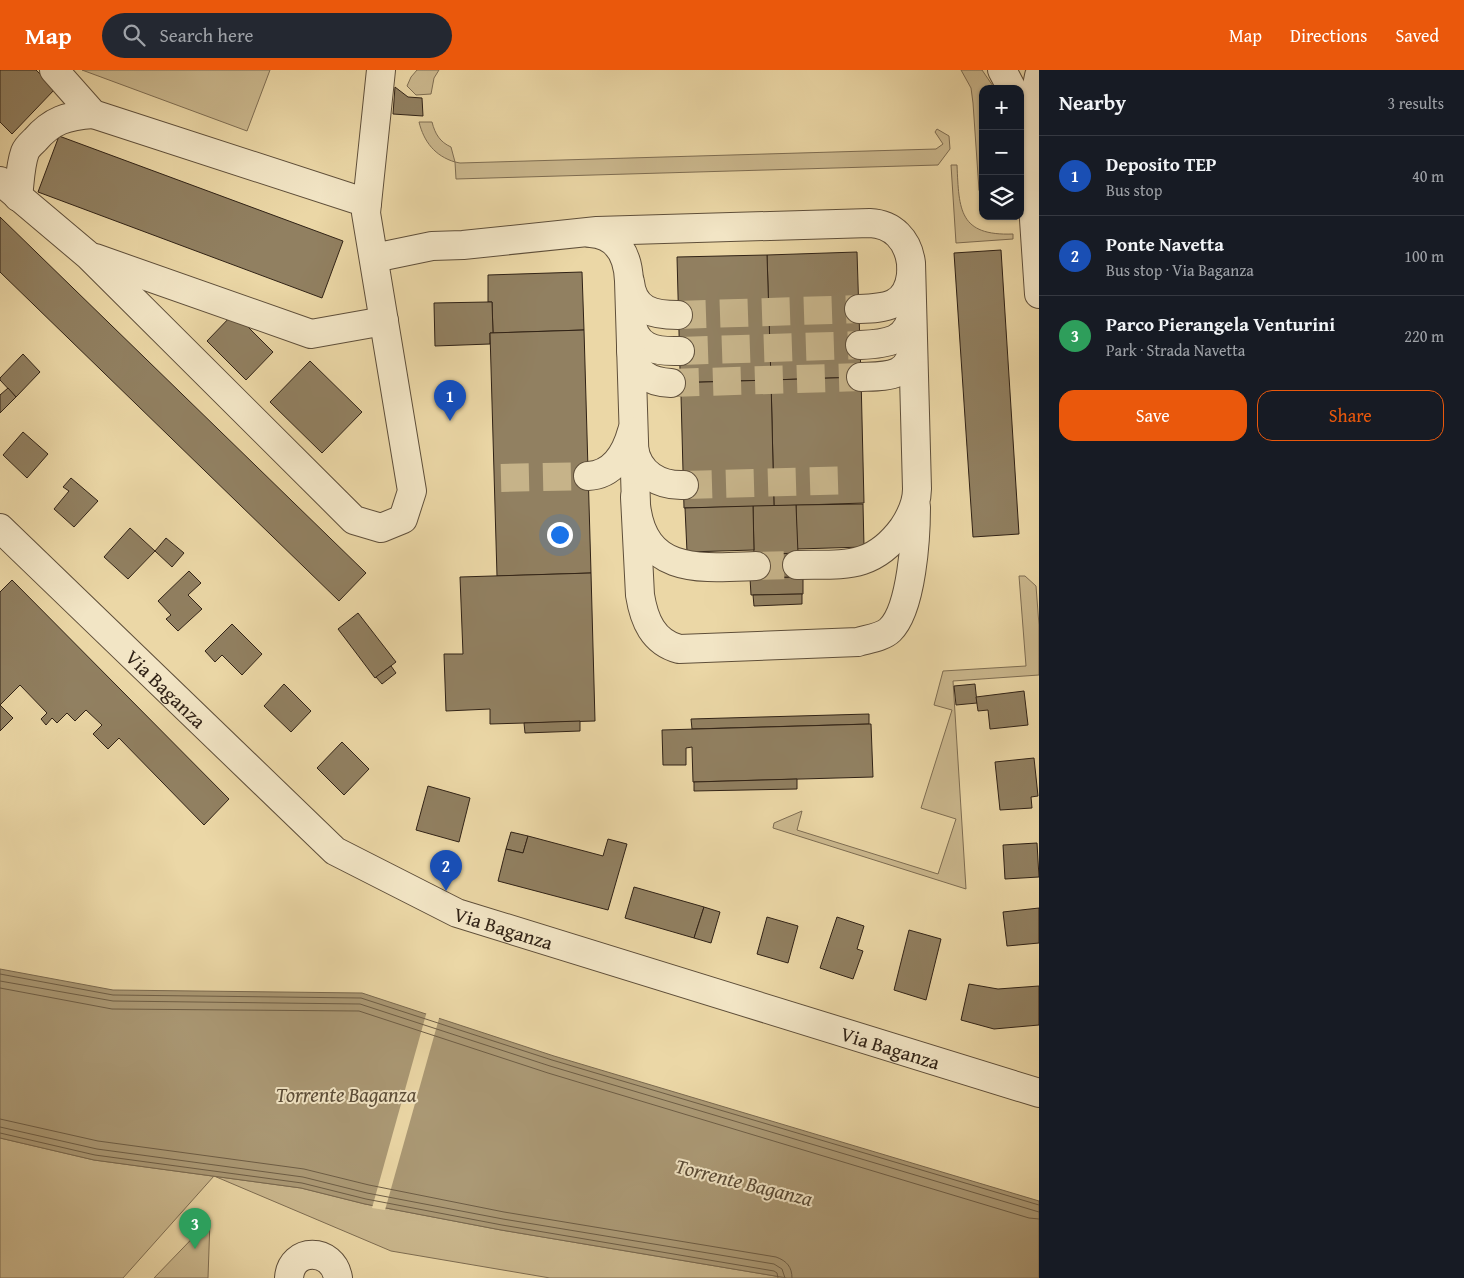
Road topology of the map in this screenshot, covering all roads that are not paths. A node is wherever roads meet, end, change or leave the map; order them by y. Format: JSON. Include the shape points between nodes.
{"nodes":[{"id":1,"x":54,"y":70,"type":"edge"},
{"id":2,"x":384,"y":72,"type":"edge"},
{"id":3,"x":1039,"y":76,"type":"edge"},
{"id":4,"x":92,"y":114,"type":"junction"},
{"id":5,"x":1024,"y":121,"type":"edge"},
{"id":6,"x":9,"y":189,"type":"edge"},
{"id":7,"x":367,"y":203,"type":"junction"},
{"id":8,"x":583,"y":232,"type":"junction"},
{"id":9,"x":89,"y":256,"type":"junction"},
{"id":10,"x":374,"y":258,"type":"junction"},
{"id":11,"x":911,"y":274,"type":"junction"},
{"id":12,"x":629,"y":281,"type":"junction"},
{"id":13,"x":1039,"y":294,"type":"edge"},
{"id":14,"x":859,"y":309,"type":"tunnel mouth"},
{"id":15,"x":912,"y":310,"type":"junction"},
{"id":16,"x":678,"y":315,"type":"tunnel mouth"},
{"id":17,"x":630,"y":318,"type":"junction"},
{"id":18,"x":384,"y":321,"type":"junction"},
{"id":19,"x":860,"y":345,"type":"tunnel mouth"},
{"id":20,"x":913,"y":345,"type":"junction"},
{"id":21,"x":631,"y":348,"type":"junction"},
{"id":22,"x":680,"y":351,"type":"tunnel mouth"},
{"id":23,"x":861,"y":378,"type":"tunnel mouth"},
{"id":24,"x":671,"y":383,"type":"tunnel mouth"},
{"id":25,"x":633,"y":417,"type":"junction"},
{"id":26,"x":634,"y":444,"type":"junction"},
{"id":27,"x":588,"y":476,"type":"tunnel mouth"},
{"id":28,"x":684,"y":484,"type":"tunnel mouth"},
{"id":29,"x":917,"y":488,"type":"junction"},
{"id":30,"x":635,"y":498,"type":"junction"},
{"id":31,"x":0,"y":528,"type":"edge"},
{"id":32,"x":797,"y":565,"type":"tunnel mouth"},
{"id":33,"x":756,"y":566,"type":"tunnel mouth"},
{"id":34,"x":1039,"y":1093,"type":"edge"},
{"id":35,"x":289,"y":1278,"type":"edge"},
{"id":36,"x":338,"y":1278,"type":"edge"}],
"edges":[{"from":1,"to":4,"type":"street"},
{"from":2,"to":7,"type":"street"},
{"from":3,"to":5,"type":"street"},
{"from":4,"to":6,"type":"street","via":[[71,115],[47,126],[26,150],[21,170]]},
{"from":4,"to":7,"type":"street"},
{"from":5,"to":13,"type":"street"},
{"from":6,"to":9,"type":"street"},
{"from":7,"to":10,"type":"street"},
{"from":8,"to":10,"type":"street","via":[[432,246]]},
{"from":8,"to":11,"type":"street","via":[[879,224],[901,238],[910,254]]},
{"from":8,"to":12,"type":"street","via":[[602,235],[617,244],[626,257]]},
{"from":9,"to":18,"type":"street","via":[[310,334]]},
{"from":9,"to":18,"type":"street","via":[[354,520],[381,528],[403,519],[412,491]]},
{"from":10,"to":18,"type":"street"},
{"from":11,"to":14,"type":"street","via":[[908,289],[899,300],[886,307]]},
{"from":11,"to":15,"type":"street"},
{"from":12,"to":16,"type":"street","via":[[634,297],[645,309]]},
{"from":12,"to":17,"type":"street"},
{"from":15,"to":19,"type":"street","via":[[909,324],[900,336],[887,344]]},
{"from":15,"to":20,"type":"street"},
{"from":17,"to":21,"type":"street"},
{"from":17,"to":22,"type":"street","via":[[635,334],[646,346],[660,351]]},
{"from":20,"to":23,"type":"street","via":[[912,354],[902,370],[894,375]]},
{"from":20,"to":29,"type":"street"},
{"from":21,"to":24,"type":"street","via":[[640,371],[653,381]]},
{"from":21,"to":25,"type":"street"},
{"from":25,"to":26,"type":"street"},
{"from":25,"to":27,"type":"street","via":[[630,438],[619,459],[604,473]]},
{"from":26,"to":28,"type":"street","via":[[639,462],[651,477],[667,484]]},
{"from":26,"to":30,"type":"street"},
{"from":29,"to":30,"type":"street","via":[[915,542],[908,585],[903,609],[890,630],[858,642],[679,649],[656,637],[642,610]]},
{"from":29,"to":32,"type":"street","via":[[909,519],[882,551],[853,563]]},
{"from":30,"to":33,"type":"street","via":[[639,524],[650,543],[664,557],[683,565],[704,568]]},
{"from":31,"to":34,"type":"street","name":"Via Baganza","via":[[335,851],[457,912]]},
{"from":35,"to":36,"type":"street","via":[[297,1260],[312,1254],[333,1264]]}]}
